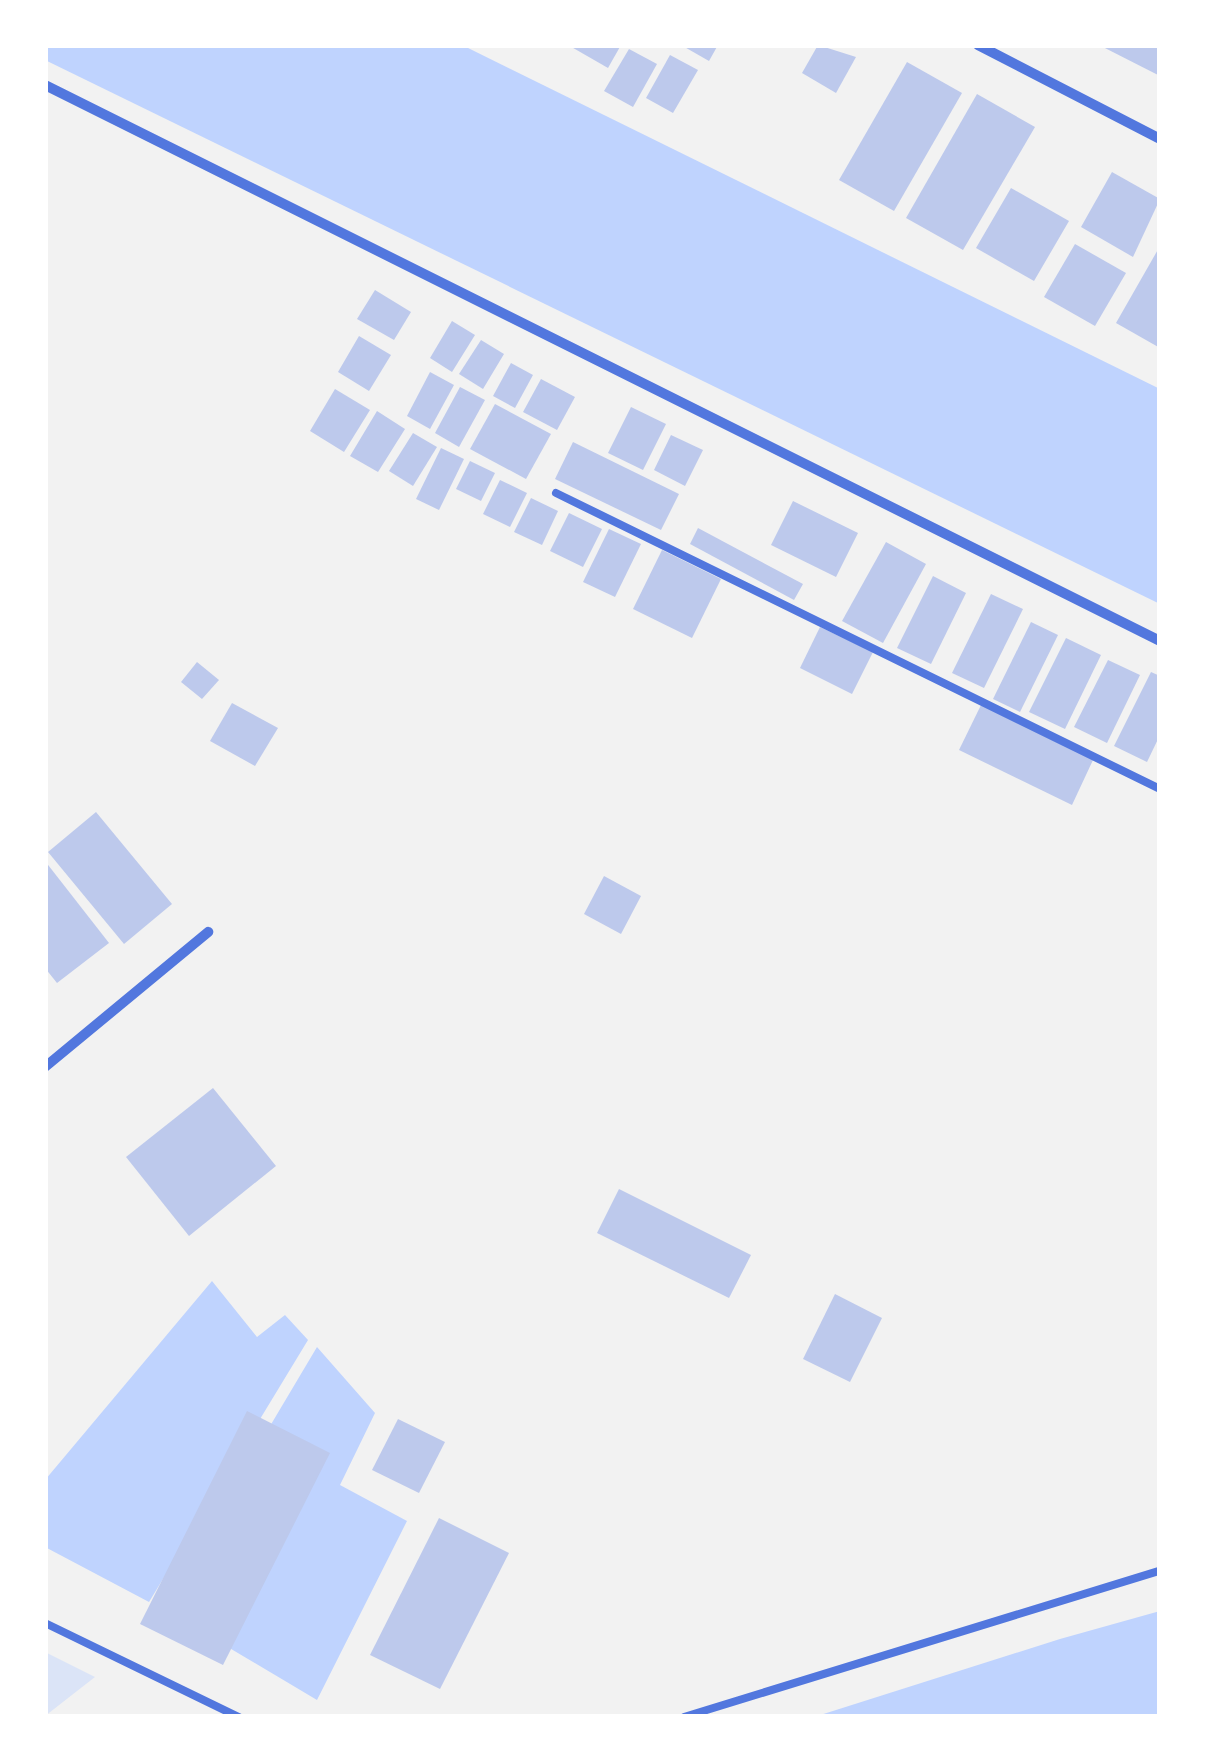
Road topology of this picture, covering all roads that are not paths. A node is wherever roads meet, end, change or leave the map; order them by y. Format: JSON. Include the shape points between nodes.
{"nodes":[{"id":1,"x":978,"y":45,"type":"edge"},
{"id":2,"x":45,"y":85,"type":"edge"},
{"id":3,"x":1160,"y":139,"type":"edge"},
{"id":4,"x":556,"y":493,"type":"dead end"},
{"id":5,"x":1160,"y":641,"type":"edge"},
{"id":6,"x":1160,"y":790,"type":"edge"},
{"id":7,"x":208,"y":932,"type":"dead end"},
{"id":8,"x":45,"y":1067,"type":"edge"},
{"id":9,"x":1160,"y":1571,"type":"edge"},
{"id":10,"x":45,"y":1622,"type":"edge"},
{"id":11,"x":238,"y":1717,"type":"edge"},
{"id":12,"x":684,"y":1717,"type":"edge"}],
"edges":[{"from":1,"to":3,"type":"street"},
{"from":2,"to":5,"type":"street"},
{"from":4,"to":6,"type":"lane"},
{"from":7,"to":8,"type":"street"},
{"from":9,"to":12,"type":"lane"},
{"from":10,"to":11,"type":"lane"}]}
